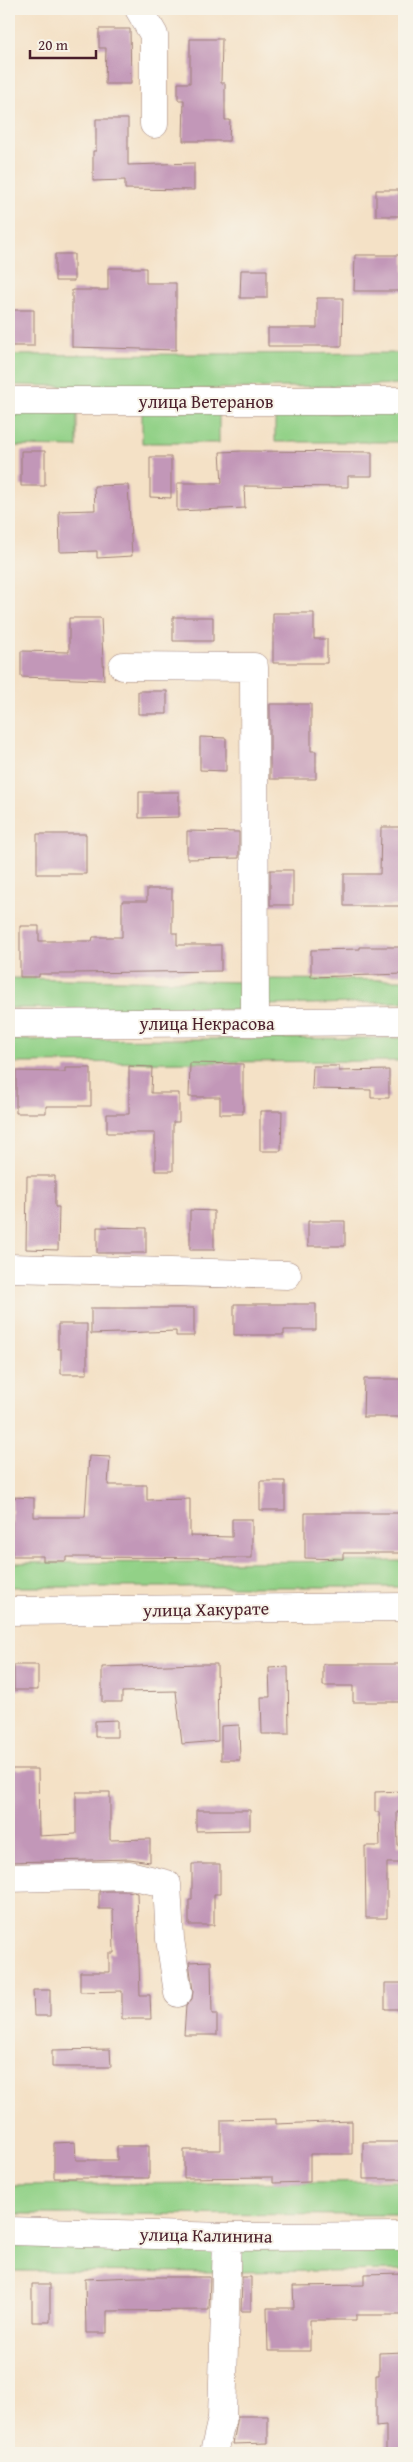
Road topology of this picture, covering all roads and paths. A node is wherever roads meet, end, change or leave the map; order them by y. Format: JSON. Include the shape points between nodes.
{"nodes":[{"id":1,"x":139,"y":9,"type":"edge"},
{"id":2,"x":154,"y":124,"type":"dead end"},
{"id":3,"x":9,"y":401,"type":"edge"},
{"id":4,"x":404,"y":401,"type":"edge"},
{"id":5,"x":123,"y":666,"type":"dead end"},
{"id":6,"x":404,"y":1021,"type":"edge"},
{"id":7,"x":255,"y":1022,"type":"junction"},
{"id":8,"x":9,"y":1024,"type":"edge"},
{"id":9,"x":9,"y":1268,"type":"edge"},
{"id":10,"x":287,"y":1275,"type":"dead end"},
{"id":11,"x":404,"y":1607,"type":"edge"},
{"id":12,"x":9,"y":1611,"type":"edge"},
{"id":13,"x":9,"y":1878,"type":"edge"},
{"id":14,"x":178,"y":1993,"type":"dead end"},
{"id":15,"x":9,"y":2231,"type":"edge"},
{"id":16,"x":404,"y":2236,"type":"edge"},
{"id":17,"x":227,"y":2237,"type":"junction"},
{"id":18,"x":214,"y":2453,"type":"edge"}],
"edges":[{"from":1,"to":2,"type":"street","via":[[154,35]]},
{"from":3,"to":4,"type":"street","name":"улица Ветеранов"},
{"from":5,"to":7,"type":"street","via":[[254,667]]},
{"from":6,"to":7,"type":"street","name":"улица Некрасова"},
{"from":7,"to":8,"type":"street","name":"улица Некрасова"},
{"from":9,"to":10,"type":"street"},
{"from":11,"to":12,"type":"street","name":"улица Хакурате"},
{"from":13,"to":14,"type":"street","via":[[130,1875],[167,1884],[170,1939]]},
{"from":15,"to":17,"type":"street","name":"улица Калинина"},
{"from":16,"to":17,"type":"street","name":"улица Калинина"},
{"from":17,"to":18,"type":"street","via":[[222,2418]]}]}
